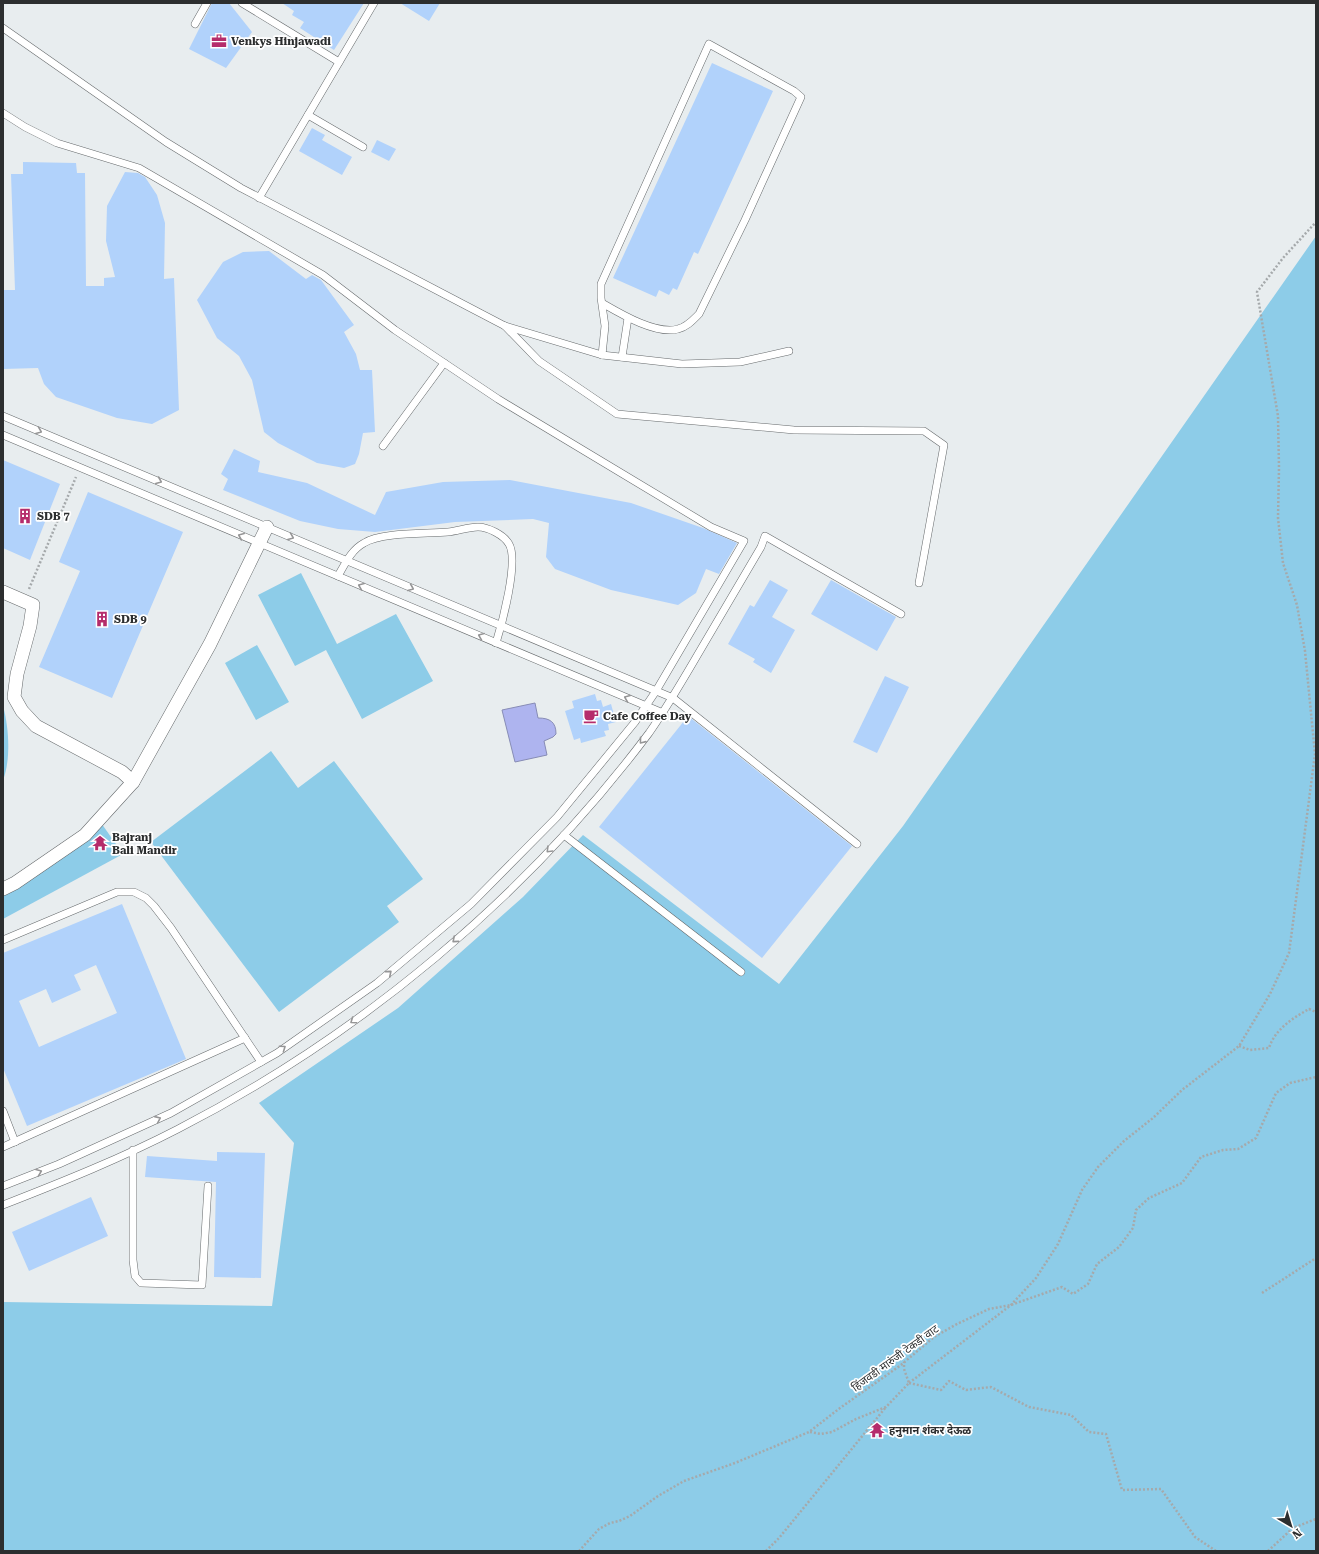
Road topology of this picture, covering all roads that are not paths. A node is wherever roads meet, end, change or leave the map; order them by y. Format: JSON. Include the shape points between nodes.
{"nodes":[{"id":1,"x":207,"y":3,"type":"edge"},
{"id":2,"x":242,"y":3,"type":"edge"},
{"id":3,"x":374,"y":3,"type":"edge"},
{"id":4,"x":195,"y":24,"type":"dead end"},
{"id":5,"x":3,"y":28,"type":"edge"},
{"id":6,"x":339,"y":62,"type":"junction"},
{"id":7,"x":3,"y":113,"type":"edge"},
{"id":8,"x":308,"y":115,"type":"junction"},
{"id":9,"x":363,"y":147,"type":"dead end"},
{"id":10,"x":259,"y":198,"type":"junction"},
{"id":11,"x":602,"y":303,"type":"junction"},
{"id":12,"x":628,"y":318,"type":"junction"},
{"id":13,"x":505,"y":326,"type":"junction"},
{"id":14,"x":789,"y":351,"type":"dead end"},
{"id":15,"x":602,"y":355,"type":"junction"},
{"id":16,"x":622,"y":357,"type":"junction"},
{"id":17,"x":444,"y":362,"type":"junction"},
{"id":18,"x":3,"y":416,"type":"edge"},
{"id":19,"x":3,"y":435,"type":"edge"},
{"id":20,"x":383,"y":446,"type":"dead end"},
{"id":21,"x":267,"y":527,"type":"junction"},
{"id":22,"x":260,"y":543,"type":"junction"},
{"id":23,"x":347,"y":561,"type":"junction"},
{"id":24,"x":338,"y":576,"type":"junction"},
{"id":25,"x":919,"y":583,"type":"dead end"},
{"id":26,"x":3,"y":592,"type":"edge"},
{"id":27,"x":901,"y":614,"type":"dead end"},
{"id":28,"x":502,"y":626,"type":"junction"},
{"id":29,"x":496,"y":643,"type":"junction"},
{"id":30,"x":656,"y":691,"type":"junction"},
{"id":31,"x":673,"y":698,"type":"junction"},
{"id":32,"x":646,"y":706,"type":"junction"},
{"id":33,"x":663,"y":713,"type":"junction"},
{"id":34,"x":133,"y":782,"type":"junction"},
{"id":35,"x":564,"y":835,"type":"junction"},
{"id":36,"x":857,"y":844,"type":"dead end"},
{"id":37,"x":3,"y":889,"type":"edge"},
{"id":38,"x":3,"y":940,"type":"edge"},
{"id":39,"x":741,"y":972,"type":"dead end"},
{"id":40,"x":245,"y":1038,"type":"junction"},
{"id":41,"x":261,"y":1062,"type":"junction"},
{"id":42,"x":3,"y":1111,"type":"edge"},
{"id":43,"x":16,"y":1142,"type":"junction"},
{"id":44,"x":3,"y":1147,"type":"edge"},
{"id":45,"x":133,"y":1150,"type":"junction"},
{"id":46,"x":3,"y":1186,"type":"edge"},
{"id":47,"x":208,"y":1186,"type":"dead end"},
{"id":48,"x":3,"y":1205,"type":"edge"}],
"edges":[{"from":1,"to":4,"type":"lane"},
{"from":2,"to":6,"type":"lane"},
{"from":3,"to":6,"type":"lane"},
{"from":5,"to":10,"type":"lane","via":[[166,142]]},
{"from":6,"to":8,"type":"lane"},
{"from":7,"to":17,"type":"lane","via":[[57,143],[139,168],[324,275],[394,330]]},
{"from":8,"to":9,"type":"lane"},
{"from":8,"to":10,"type":"lane"},
{"from":10,"to":13,"type":"lane"},
{"from":11,"to":12,"type":"lane"},
{"from":11,"to":12,"type":"lane","via":[[602,284],[709,44],[794,91],[801,97],[699,314],[689,324],[678,329],[664,330]]},
{"from":11,"to":15,"type":"lane","via":[[606,326]]},
{"from":12,"to":16,"type":"lane"},
{"from":13,"to":15,"type":"lane"},
{"from":13,"to":25,"type":"lane","via":[[539,361],[617,414],[794,430],[924,431],[944,445]]},
{"from":14,"to":16,"type":"lane","via":[[733,362],[682,364]]},
{"from":15,"to":16,"type":"lane"},
{"from":17,"to":20,"type":"lane"},
{"from":17,"to":30,"type":"lane","via":[[498,398],[711,528],[744,541]]},
{"from":18,"to":21,"type":"lane","one_way":true},
{"from":22,"to":19,"type":"lane","one_way":true},
{"from":21,"to":22,"type":"street"},
{"from":21,"to":23,"type":"lane","one_way":true},
{"from":22,"to":24,"type":"lane"},
{"from":22,"to":34,"type":"street","via":[[210,644]]},
{"from":23,"to":24,"type":"lane"},
{"from":23,"to":28,"type":"lane","one_way":true},
{"from":23,"to":28,"type":"lane","via":[[352,552],[373,538],[478,527],[495,532],[507,541],[513,562]]},
{"from":29,"to":24,"type":"lane","one_way":true},
{"from":26,"to":34,"type":"street","via":[[33,605],[14,697],[22,711],[36,726],[122,772]]},
{"from":27,"to":31,"type":"lane","via":[[765,536]]},
{"from":28,"to":29,"type":"lane"},
{"from":28,"to":30,"type":"lane"},
{"from":32,"to":29,"type":"lane","one_way":true},
{"from":30,"to":31,"type":"lane"},
{"from":30,"to":32,"type":"lane"},
{"from":31,"to":33,"type":"lane"},
{"from":31,"to":36,"type":"lane"},
{"from":32,"to":33,"type":"lane"},
{"from":41,"to":32,"type":"lane","one_way":true,"via":[[377,983],[470,904],[557,817]]},
{"from":33,"to":35,"type":"lane","one_way":true},
{"from":34,"to":37,"type":"street","via":[[85,835]]},
{"from":35,"to":39,"type":"lane"},
{"from":35,"to":45,"type":"lane","one_way":true,"via":[[483,917],[388,997],[286,1068],[178,1129]]},
{"from":38,"to":40,"type":"lane","via":[[117,892],[134,892],[146,898],[171,928]]},
{"from":40,"to":41,"type":"lane"},
{"from":40,"to":43,"type":"lane"},
{"from":46,"to":41,"type":"lane","one_way":true,"via":[[59,1164],[170,1113]]},
{"from":42,"to":43,"type":"lane"},
{"from":43,"to":44,"type":"lane"},
{"from":45,"to":47,"type":"lane","via":[[133,1260],[135,1276],[141,1283],[202,1285]]},
{"from":45,"to":48,"type":"lane"}]}
